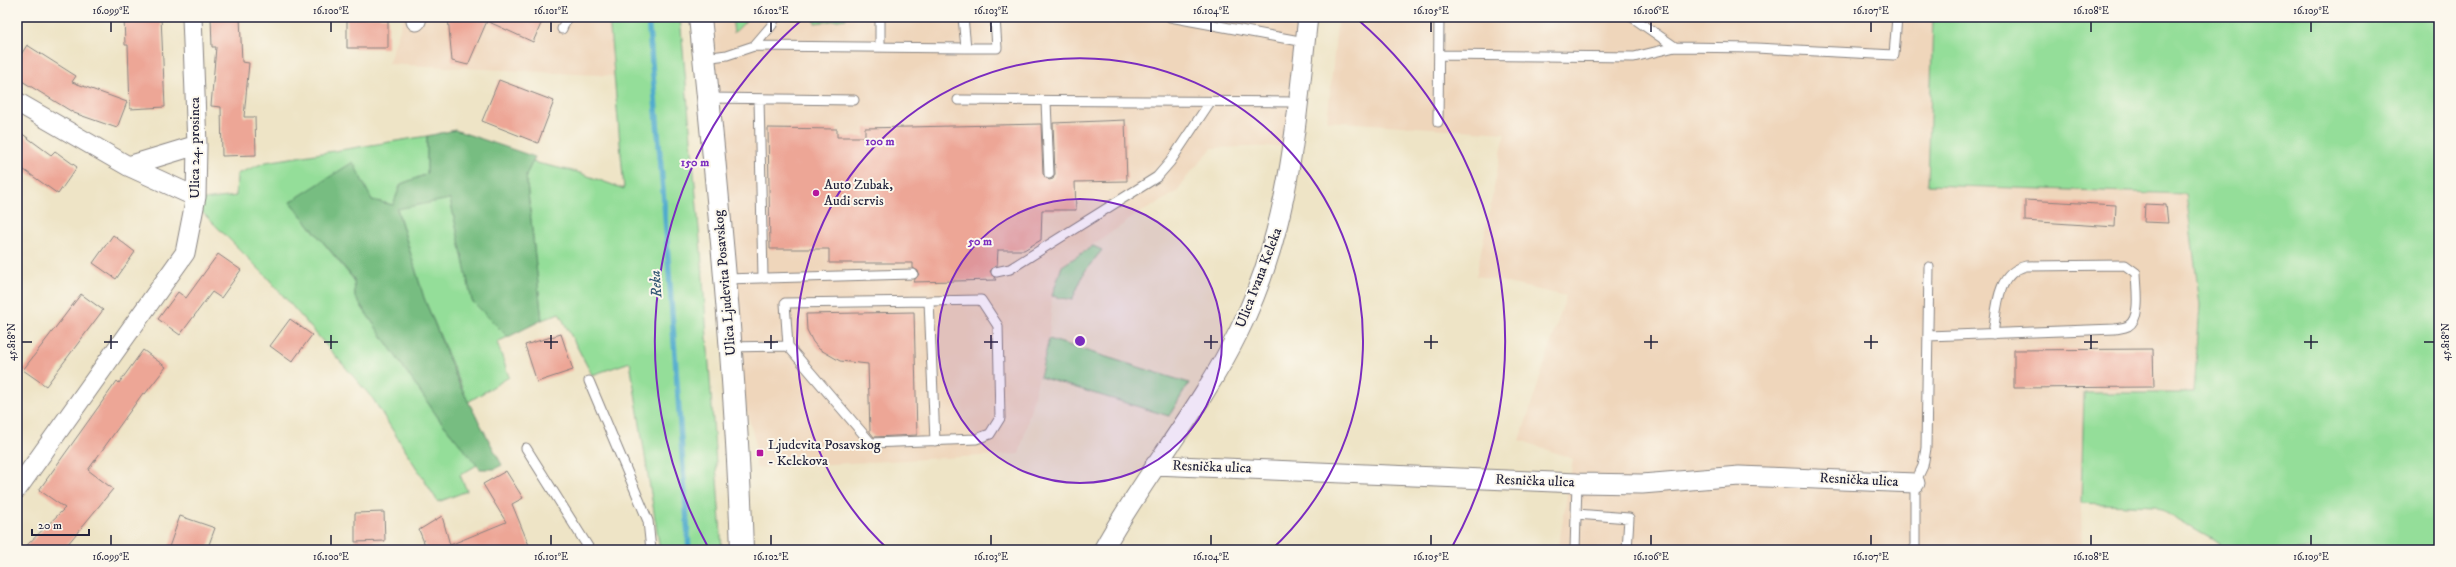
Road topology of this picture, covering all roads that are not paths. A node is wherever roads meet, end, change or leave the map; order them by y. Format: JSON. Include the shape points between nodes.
{"nodes":[{"id":1,"x":192,"y":17,"type":"edge"},
{"id":2,"x":567,"y":17,"type":"edge"},
{"id":3,"x":700,"y":17,"type":"edge"},
{"id":4,"x":775,"y":17,"type":"edge"},
{"id":5,"x":880,"y":17,"type":"edge"},
{"id":6,"x":964,"y":17,"type":"edge"},
{"id":7,"x":995,"y":17,"type":"edge"},
{"id":8,"x":1170,"y":17,"type":"edge"},
{"id":9,"x":1308,"y":17,"type":"edge"},
{"id":10,"x":1440,"y":17,"type":"edge"},
{"id":11,"x":1632,"y":17,"type":"edge"},
{"id":12,"x":1897,"y":17,"type":"edge"},
{"id":13,"x":562,"y":29,"type":"dead end"},
{"id":14,"x":1305,"y":42,"type":"junction"},
{"id":15,"x":754,"y":46,"type":"junction"},
{"id":16,"x":880,"y":46,"type":"junction"},
{"id":17,"x":1675,"y":47,"type":"junction"},
{"id":18,"x":966,"y":48,"type":"junction"},
{"id":19,"x":1440,"y":55,"type":"junction"},
{"id":20,"x":704,"y":58,"type":"junction"},
{"id":21,"x":708,"y":98,"type":"junction"},
{"id":22,"x":759,"y":99,"type":"junction"},
{"id":23,"x":854,"y":100,"type":"dead end"},
{"id":24,"x":958,"y":100,"type":"dead end"},
{"id":25,"x":1046,"y":101,"type":"junction"},
{"id":26,"x":17,"y":102,"type":"edge"},
{"id":27,"x":1210,"y":102,"type":"junction"},
{"id":28,"x":1299,"y":102,"type":"junction"},
{"id":29,"x":1438,"y":122,"type":"dead end"},
{"id":30,"x":197,"y":145,"type":"junction"},
{"id":31,"x":128,"y":166,"type":"junction"},
{"id":32,"x":1049,"y":174,"type":"dead end"},
{"id":33,"x":196,"y":197,"type":"junction"},
{"id":34,"x":1929,"y":267,"type":"dead end"},
{"id":35,"x":996,"y":272,"type":"dead end"},
{"id":36,"x":913,"y":274,"type":"dead end"},
{"id":37,"x":763,"y":277,"type":"junction"},
{"id":38,"x":725,"y":279,"type":"junction"},
{"id":39,"x":929,"y":301,"type":"junction"},
{"id":40,"x":1993,"y":334,"type":"junction"},
{"id":41,"x":1928,"y":336,"type":"junction"},
{"id":42,"x":788,"y":346,"type":"junction"},
{"id":43,"x":730,"y":347,"type":"junction"},
{"id":44,"x":589,"y":381,"type":"dead end"},
{"id":45,"x":935,"y":441,"type":"junction"},
{"id":46,"x":526,"y":448,"type":"dead end"},
{"id":47,"x":1155,"y":465,"type":"junction"},
{"id":48,"x":1915,"y":482,"type":"junction"},
{"id":49,"x":1577,"y":483,"type":"junction"},
{"id":50,"x":17,"y":489,"type":"edge"},
{"id":51,"x":1576,"y":514,"type":"junction"},
{"id":52,"x":590,"y":550,"type":"edge"},
{"id":53,"x":651,"y":550,"type":"edge"},
{"id":54,"x":742,"y":550,"type":"edge"},
{"id":55,"x":1103,"y":550,"type":"edge"},
{"id":56,"x":1575,"y":550,"type":"edge"},
{"id":57,"x":1627,"y":550,"type":"edge"},
{"id":58,"x":1914,"y":550,"type":"edge"}],
"edges":[{"from":1,"to":30,"type":"street","name":"Ulica 24. prosinca"},
{"from":2,"to":13,"type":"lane"},
{"from":3,"to":20,"type":"main road","name":"Ulica Ljudevita Posavskog"},
{"from":4,"to":15,"type":"lane","via":[[772,25]]},
{"from":5,"to":16,"type":"lane"},
{"from":6,"to":18,"type":"lane"},
{"from":7,"to":18,"type":"lane","via":[[997,48]]},
{"from":8,"to":14,"type":"lane"},
{"from":9,"to":14,"type":"street","name":"Ulica Ivana Keleka"},
{"from":10,"to":19,"type":"lane"},
{"from":11,"to":17,"type":"lane"},
{"from":12,"to":17,"type":"lane","via":[[1894,56],[1756,48]]},
{"from":14,"to":28,"type":"street","name":"Ulica Ivana Keleka"},
{"from":15,"to":16,"type":"lane"},
{"from":15,"to":20,"type":"lane","via":[[727,55]]},
{"from":16,"to":18,"type":"lane"},
{"from":17,"to":19,"type":"lane","via":[[1634,57]]},
{"from":19,"to":29,"type":"lane"},
{"from":20,"to":21,"type":"main road","name":"Ulica Ljudevita Posavskog"},
{"from":21,"to":22,"type":"lane"},
{"from":21,"to":38,"type":"main road","name":"Ulica Ljudevita Posavskog"},
{"from":22,"to":23,"type":"lane"},
{"from":22,"to":37,"type":"lane"},
{"from":24,"to":25,"type":"lane"},
{"from":25,"to":27,"type":"lane"},
{"from":25,"to":32,"type":"lane"},
{"from":26,"to":31,"type":"street"},
{"from":27,"to":28,"type":"lane"},
{"from":27,"to":35,"type":"lane","via":[[1157,177],[1010,269]]},
{"from":28,"to":47,"type":"street","name":"Ulica Ivana Keleka","via":[[1286,196],[1278,231],[1254,299],[1221,364]]},
{"from":30,"to":31,"type":"street"},
{"from":30,"to":33,"type":"street","name":"Ulica 24. prosinca"},
{"from":31,"to":33,"type":"street"},
{"from":33,"to":50,"type":"street","name":"Ulica 24. prosinca","via":[[185,253]]},
{"from":34,"to":41,"type":"lane"},
{"from":36,"to":37,"type":"lane"},
{"from":37,"to":38,"type":"lane"},
{"from":38,"to":43,"type":"main road","name":"Ulica Ljudevita Posavskog"},
{"from":39,"to":42,"type":"lane","via":[[785,302]]},
{"from":39,"to":45,"type":"lane"},
{"from":39,"to":45,"type":"lane","via":[[981,300],[998,326],[1000,418],[996,427],[990,434],[976,439]]},
{"from":40,"to":40,"type":"lane","via":[[2115,329],[2128,326],[2134,319],[2136,310],[2136,273],[2125,265],[2017,268],[2007,276],[2000,290]]},
{"from":40,"to":41,"type":"lane"},
{"from":41,"to":48,"type":"lane","via":[[1926,448],[1923,466]]},
{"from":42,"to":43,"type":"lane"},
{"from":42,"to":45,"type":"lane","via":[[871,442]]},
{"from":43,"to":54,"type":"main road","name":"Ulica Ljudevita Posavskog"},
{"from":44,"to":53,"type":"lane","via":[[648,521]]},
{"from":46,"to":52,"type":"lane"},
{"from":47,"to":49,"type":"street","name":"Resnička ulica"},
{"from":47,"to":55,"type":"street","name":"Ulica Ivana Keleka"},
{"from":48,"to":49,"type":"street","name":"Resnička ulica","via":[[1739,476],[1642,484]]},
{"from":48,"to":58,"type":"lane"},
{"from":49,"to":51,"type":"lane"},
{"from":51,"to":56,"type":"lane"},
{"from":51,"to":57,"type":"lane","via":[[1629,518]]}]}
